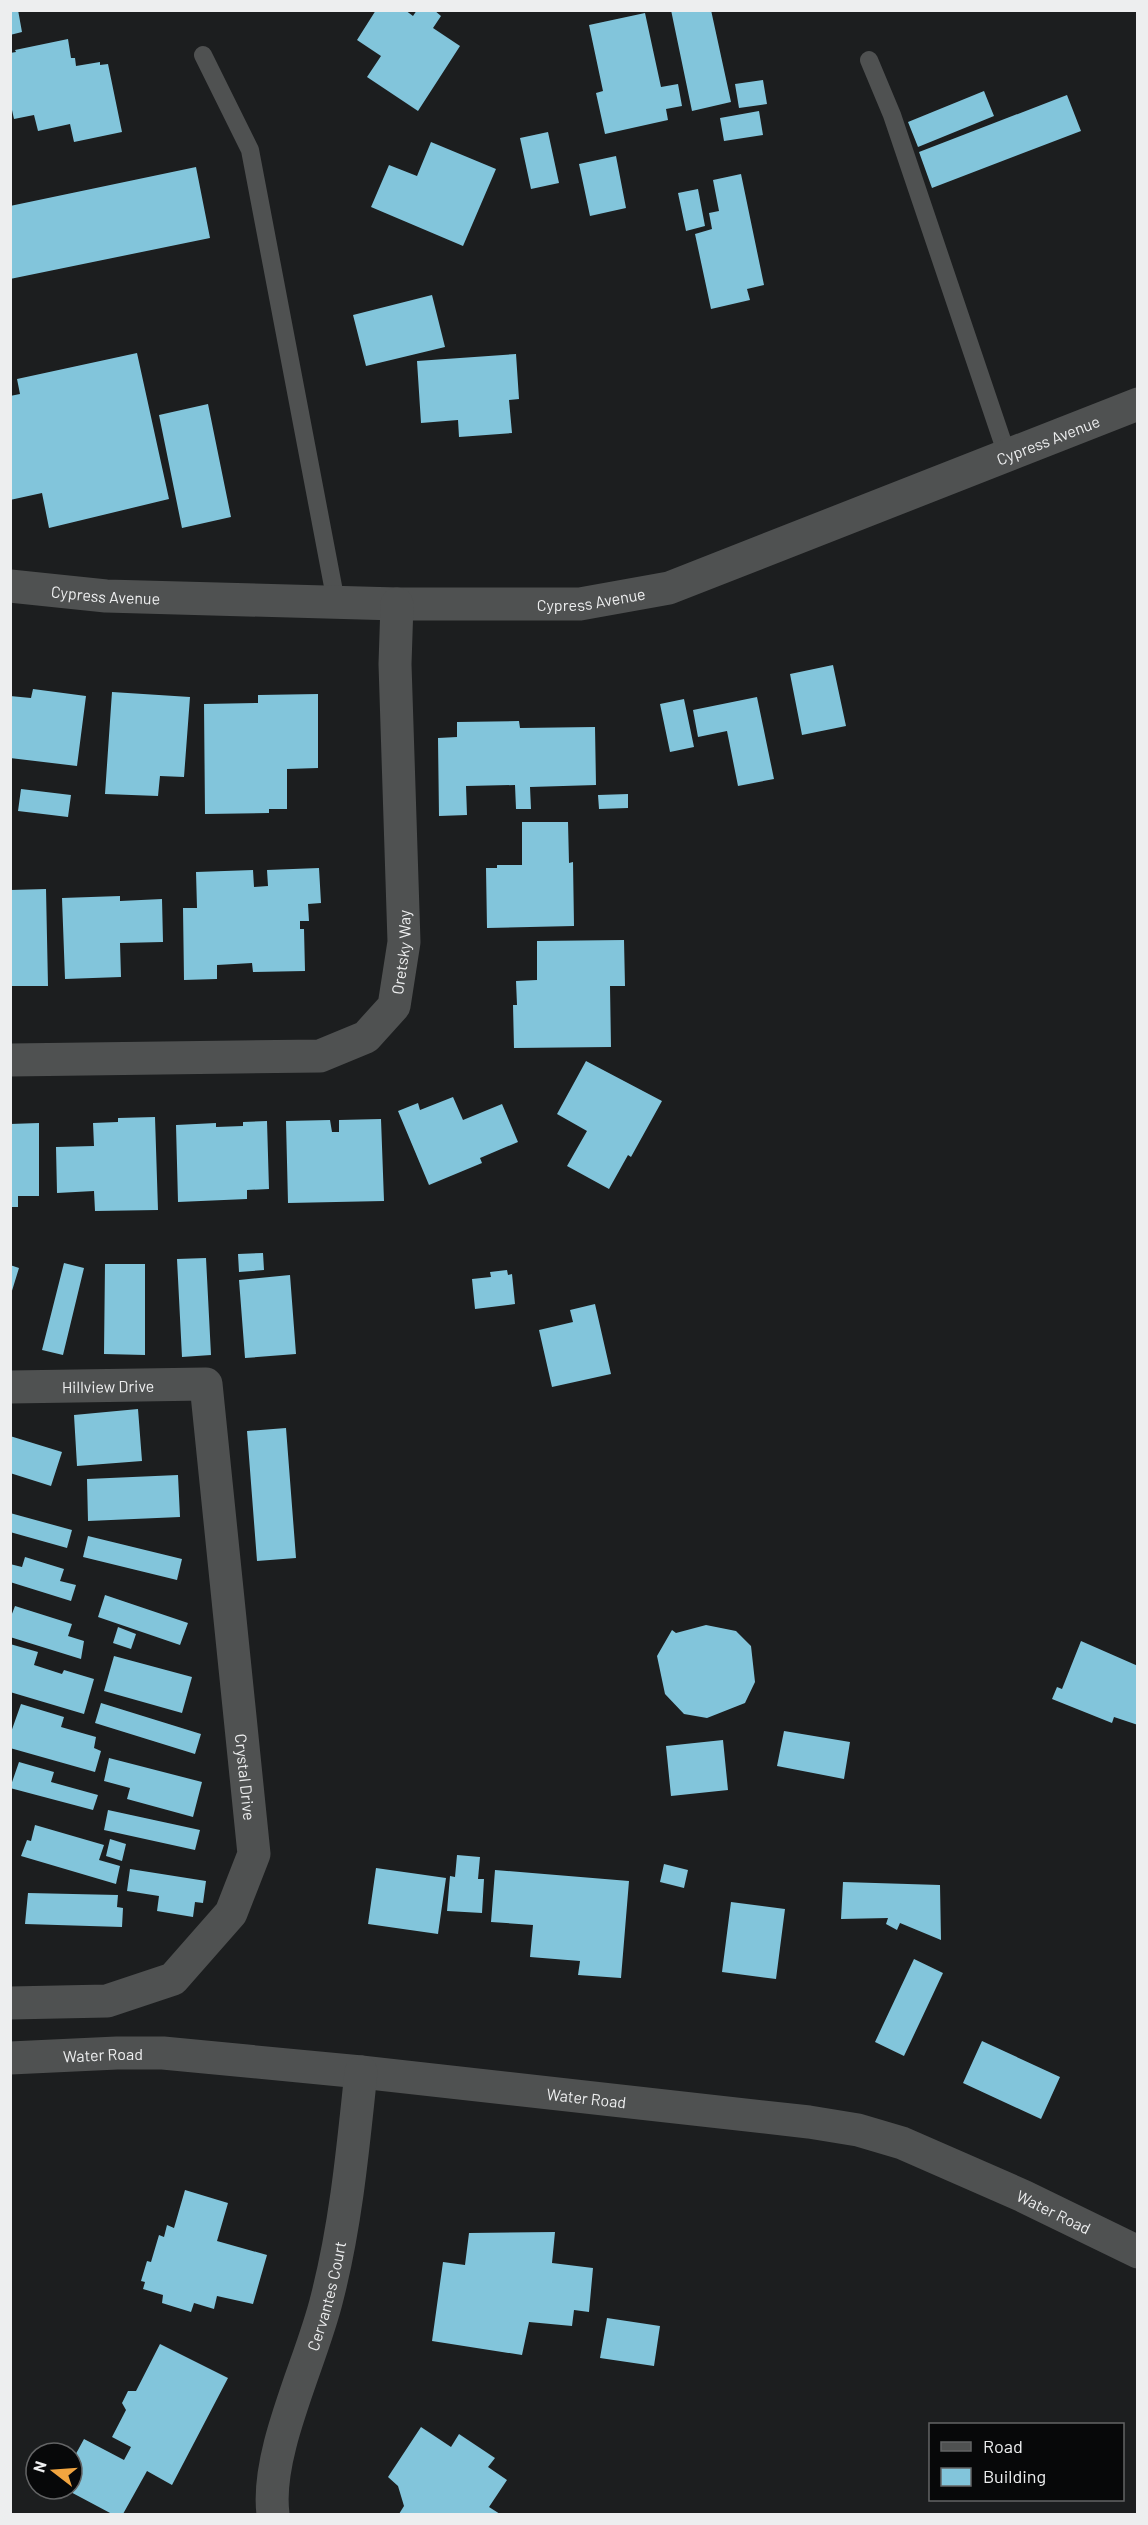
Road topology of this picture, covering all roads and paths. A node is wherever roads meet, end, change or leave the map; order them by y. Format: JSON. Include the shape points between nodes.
{"nodes":[{"id":1,"x":203,"y":55,"type":"dead end"},
{"id":2,"x":869,"y":60,"type":"dead end"},
{"id":3,"x":1137,"y":404,"type":"edge"},
{"id":4,"x":1007,"y":455,"type":"junction"},
{"id":5,"x":10,"y":586,"type":"edge"},
{"id":6,"x":336,"y":602,"type":"junction"},
{"id":7,"x":397,"y":604,"type":"junction"},
{"id":8,"x":10,"y":1060,"type":"edge"},
{"id":9,"x":206,"y":1384,"type":"joint"},
{"id":10,"x":10,"y":1387,"type":"edge"},
{"id":11,"x":10,"y":2003,"type":"edge"},
{"id":12,"x":10,"y":2058,"type":"edge"},
{"id":13,"x":361,"y":2072,"type":"junction"},
{"id":14,"x":1137,"y":2252,"type":"edge"},
{"id":15,"x":273,"y":2514,"type":"edge"}],
"edges":[{"from":1,"to":6,"type":"lane","via":[[250,150]]},
{"from":2,"to":4,"type":"lane","via":[[892,115]]},
{"from":3,"to":4,"type":"street","name":"Cypress Avenue"},
{"from":4,"to":7,"type":"street","name":"Cypress Avenue","via":[[669,588],[580,604]]},
{"from":5,"to":6,"type":"street","name":"Cypress Avenue","via":[[106,596]]},
{"from":6,"to":7,"type":"street","name":"Cypress Avenue"},
{"from":7,"to":8,"type":"street","name":"Oretsky Way","via":[[395,664],[404,942],[394,1006],[366,1037],[320,1056]]},
{"from":9,"to":10,"type":"street","name":"Hillview Drive"},
{"from":9,"to":11,"type":"street","name":"Crystal Drive","via":[[254,1854],[231,1913],[173,1978],[107,2001]]},
{"from":12,"to":13,"type":"street","name":"Water Road","via":[[163,2053]]},
{"from":13,"to":14,"type":"street","name":"Water Road","via":[[858,2130],[945,2161]]},
{"from":13,"to":15,"type":"street","name":"Cervantes Court","via":[[338,2248],[312,2350],[281,2441],[271,2501]]}]}
